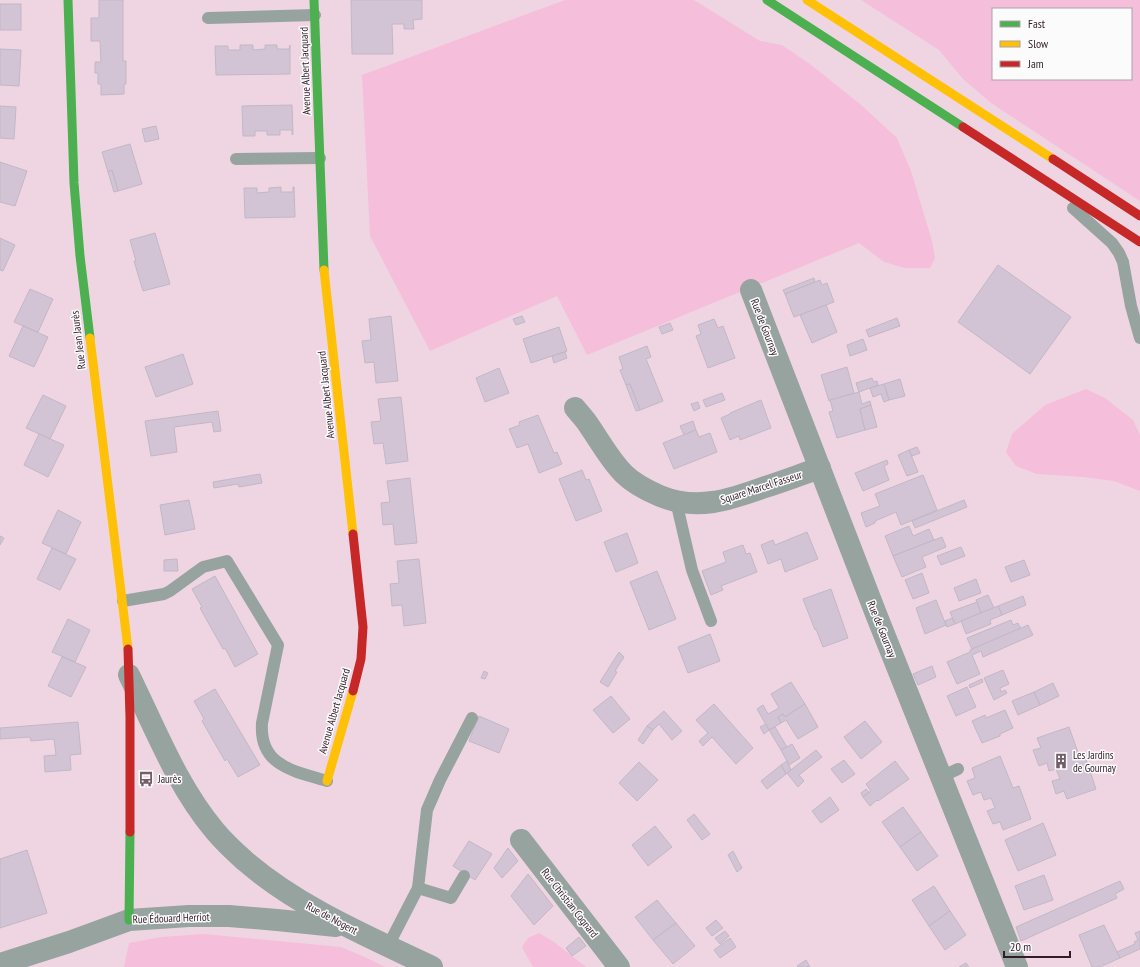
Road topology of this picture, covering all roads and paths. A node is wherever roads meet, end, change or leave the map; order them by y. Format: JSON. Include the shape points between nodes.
{"nodes":[{"id":1,"x":68,"y":0,"type":"edge"},
{"id":2,"x":314,"y":0,"type":"edge"},
{"id":3,"x":767,"y":0,"type":"edge"},
{"id":4,"x":807,"y":0,"type":"edge"},
{"id":5,"x":315,"y":16,"type":"junction"},
{"id":6,"x":208,"y":18,"type":"dead end"},
{"id":7,"x":320,"y":158,"type":"junction"},
{"id":8,"x":236,"y":159,"type":"dead end"},
{"id":9,"x":1020,"y":163,"type":"junction"},
{"id":10,"x":1140,"y":216,"type":"edge"},
{"id":11,"x":1140,"y":242,"type":"edge"},
{"id":12,"x":751,"y":290,"type":"dead end"},
{"id":13,"x":1140,"y":338,"type":"edge"},
{"id":14,"x":575,"y":408,"type":"dead end"},
{"id":15,"x":820,"y":468,"type":"junction"},
{"id":16,"x":676,"y":501,"type":"junction"},
{"id":17,"x":123,"y":601,"type":"junction"},
{"id":18,"x":712,"y":621,"type":"dead end"},
{"id":19,"x":129,"y":675,"type":"junction"},
{"id":20,"x":472,"y":718,"type":"dead end"},
{"id":21,"x":327,"y":781,"type":"joint"},
{"id":22,"x":521,"y":840,"type":"dead end"},
{"id":23,"x":464,"y":876,"type":"dead end"},
{"id":24,"x":418,"y":888,"type":"junction"},
{"id":25,"x":128,"y":920,"type":"junction"},
{"id":26,"x":349,"y":928,"type":"junction"},
{"id":27,"x":388,"y":946,"type":"junction"},
{"id":28,"x":0,"y":964,"type":"edge"},
{"id":29,"x":432,"y":967,"type":"edge"},
{"id":30,"x":620,"y":967,"type":"edge"},
{"id":31,"x":1017,"y":967,"type":"edge"}],
"edges":[{"from":1,"to":17,"type":"street","name":"Rue Jean Jaurès","via":[[76,214]]},
{"from":2,"to":5,"type":"street","name":"Avenue Albert Jacquard"},
{"from":3,"to":9,"type":"street"},
{"from":4,"to":10,"type":"street"},
{"from":5,"to":6,"type":"lane"},
{"from":5,"to":7,"type":"street","name":"Avenue Albert Jacquard"},
{"from":7,"to":8,"type":"lane"},
{"from":7,"to":21,"type":"street","name":"Avenue Albert Jacquard","via":[[324,272],[363,620],[361,660]]},
{"from":9,"to":11,"type":"street"},
{"from":9,"to":13,"type":"lane","via":[[1116,248],[1123,262]]},
{"from":12,"to":15,"type":"street","name":"Rue de Gournay"},
{"from":14,"to":16,"type":"street","name":"Square Marcel Fasseur","via":[[624,474],[648,491]]},
{"from":15,"to":16,"type":"street","name":"Square Marcel Fasseur","via":[[725,500],[708,503]]},
{"from":15,"to":31,"type":"street","name":"Rue de Gournay","via":[[876,614],[950,773]]},
{"from":16,"to":18,"type":"lane","via":[[692,570]]},
{"from":17,"to":19,"type":"street","name":"Rue Jean Jaurès"},
{"from":17,"to":21,"type":"lane","via":[[164,594],[203,567],[227,561],[278,646],[262,723],[264,744],[276,762],[285,768]]},
{"from":19,"to":25,"type":"street","name":"Rue Jean Jaurès","via":[[131,810]]},
{"from":19,"to":26,"type":"street","name":"Rue de Nogent","via":[[183,785],[215,832],[239,856],[277,886]]},
{"from":20,"to":24,"type":"lane","via":[[440,780],[428,810]]},
{"from":22,"to":30,"type":"street","name":"Rue Christian Cognard"},
{"from":23,"to":24,"type":"lane","via":[[451,898]]},
{"from":24,"to":27,"type":"lane"},
{"from":25,"to":26,"type":"street","name":"Rue Édouard Herriot","via":[[229,916]]},
{"from":25,"to":28,"type":"street","name":"Rue Édouard Herriot"},
{"from":26,"to":27,"type":"street","name":"Rue de Nogent"},
{"from":27,"to":29,"type":"street","name":"Rue de Nogent"}]}
